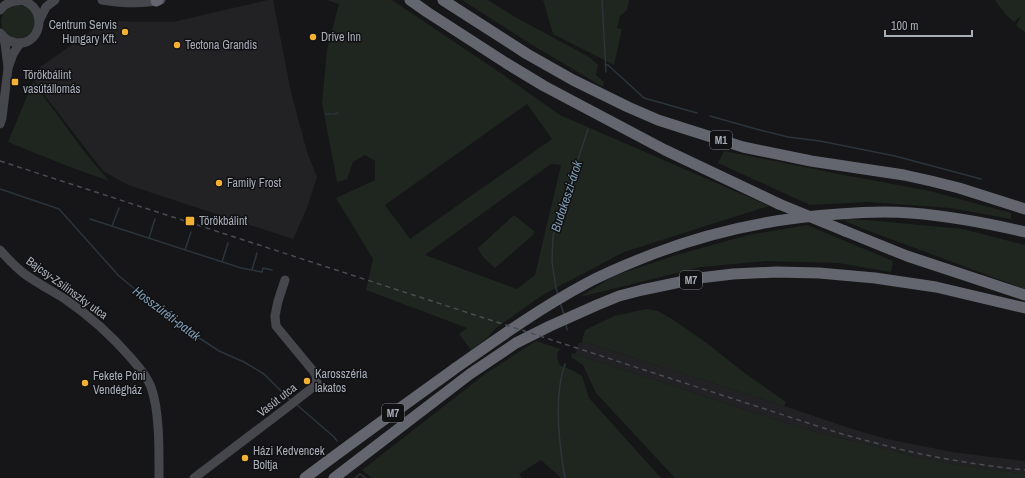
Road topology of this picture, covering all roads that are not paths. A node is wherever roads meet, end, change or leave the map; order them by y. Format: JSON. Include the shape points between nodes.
{"nodes":[{"id":1,"x":21,"y":0,"type":"edge"},
{"id":2,"x":25,"y":0,"type":"edge"},
{"id":3,"x":55,"y":0,"type":"edge"},
{"id":4,"x":102,"y":0,"type":"edge"},
{"id":5,"x":158,"y":0,"type":"edge"},
{"id":6,"x":406,"y":0,"type":"edge"},
{"id":7,"x":410,"y":0,"type":"edge"},
{"id":8,"x":443,"y":0,"type":"edge"},
{"id":9,"x":0,"y":10,"type":"edge"},
{"id":10,"x":427,"y":12,"type":"junction"},
{"id":11,"x":40,"y":19,"type":"junction"},
{"id":12,"x":1,"y":34,"type":"edge"},
{"id":13,"x":20,"y":43,"type":"junction"},
{"id":14,"x":8,"y":68,"type":"junction"},
{"id":15,"x":0,"y":124,"type":"edge"},
{"id":16,"x":1025,"y":208,"type":"edge"},
{"id":17,"x":1025,"y":232,"type":"edge"},
{"id":18,"x":0,"y":250,"type":"edge"},
{"id":19,"x":285,"y":280,"type":"dead end"},
{"id":20,"x":1025,"y":295,"type":"edge"},
{"id":21,"x":1025,"y":308,"type":"edge"},
{"id":22,"x":159,"y":478,"type":"edge"},
{"id":23,"x":194,"y":478,"type":"edge"},
{"id":24,"x":305,"y":478,"type":"edge"},
{"id":25,"x":334,"y":478,"type":"edge"}],
"edges":[{"from":1,"to":2,"type":"main road"},
{"from":1,"to":9,"type":"main road","via":[[9,2]]},
{"from":1,"to":11,"type":"main road","via":[[35,8]]},
{"from":3,"to":11,"type":"main road","via":[[46,7]]},
{"from":4,"to":5,"type":"main road","via":[[126,3]]},
{"from":6,"to":10,"type":"highway"},
{"from":7,"to":10,"type":"highway"},
{"from":8,"to":16,"type":"highway","number":"M1","via":[[573,80],[658,120],[743,147],[811,161],[904,175]]},
{"from":10,"to":20,"type":"highway","bridge":true,"via":[[544,86],[665,150],[779,204],[907,256]]},
{"from":11,"to":13,"type":"main road","via":[[35,35]]},
{"from":12,"to":13,"type":"main road","via":[[10,41]]},
{"from":12,"to":14,"type":"main road","via":[[5,43]]},
{"from":13,"to":14,"type":"main road"},
{"from":14,"to":15,"type":"main road"},
{"from":17,"to":24,"type":"highway","number":"M7","via":[[964,220],[881,212],[802,216],[743,227],[688,242],[610,272],[560,298],[482,350]]},
{"from":18,"to":22,"type":"main road","name":"Bajcsy-Zsilinszky utca","via":[[26,274],[102,327],[144,375],[151,387],[155,403]]},
{"from":19,"to":23,"type":"main road","name":"Vasút utca","via":[[275,316],[276,326],[314,372],[317,384]]},
{"from":21,"to":25,"type":"highway","number":"M7","via":[[936,288],[819,272],[726,275],[657,286],[597,304],[516,343],[470,374]]}]}
